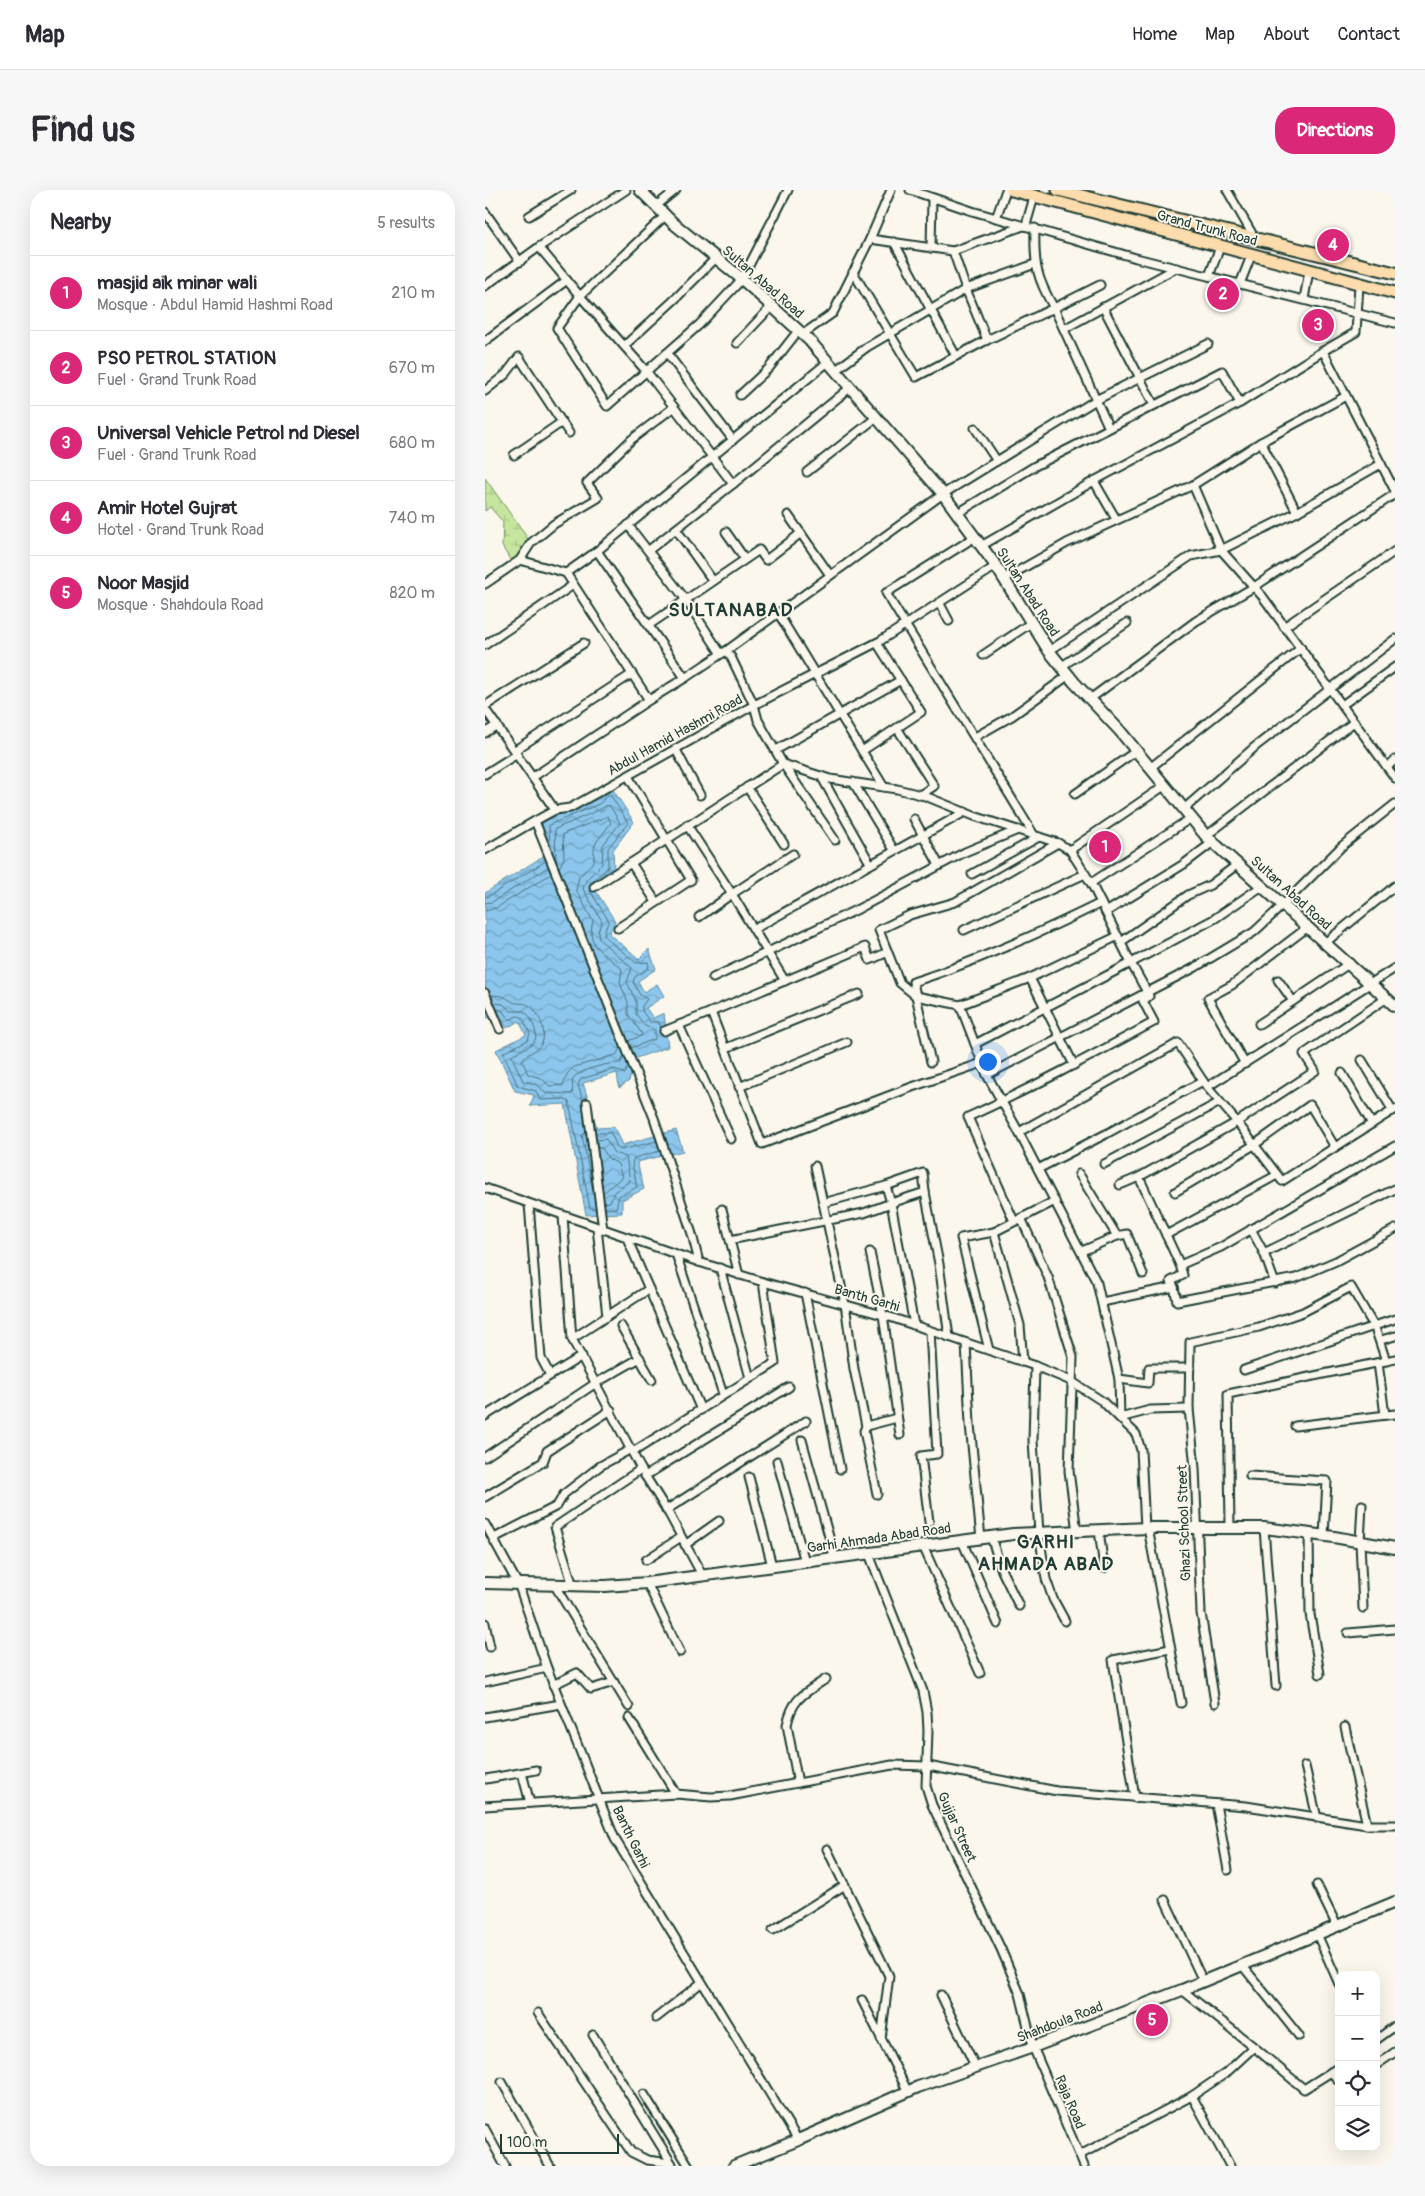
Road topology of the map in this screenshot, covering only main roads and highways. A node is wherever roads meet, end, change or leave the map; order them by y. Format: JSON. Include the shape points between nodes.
{"nodes":[{"id":1,"x":1012,"y":190,"type":"edge"},
{"id":2,"x":1058,"y":190,"type":"edge"},
{"id":3,"x":1395,"y":273,"type":"edge"},
{"id":4,"x":1395,"y":293,"type":"edge"}],
"edges":[{"from":1,"to":4,"type":"main road","name":"Grand Trunk Road"},
{"from":2,"to":3,"type":"main road","name":"Grand Trunk Road"}]}
